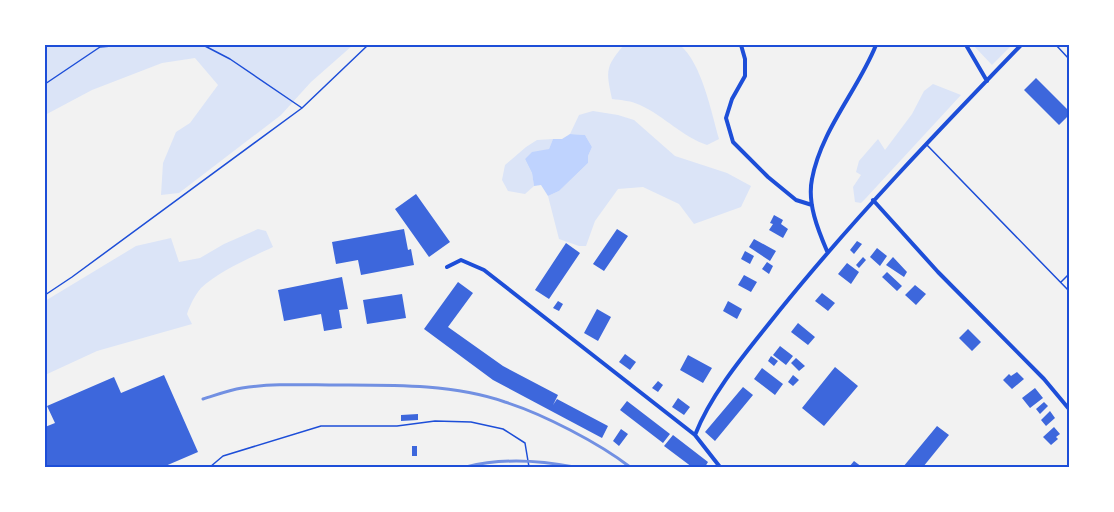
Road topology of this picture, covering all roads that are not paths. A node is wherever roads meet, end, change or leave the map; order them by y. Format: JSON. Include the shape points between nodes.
{"nodes":[{"id":1,"x":741,"y":45,"type":"edge"},
{"id":2,"x":876,"y":45,"type":"edge"},
{"id":3,"x":966,"y":45,"type":"edge"},
{"id":4,"x":1022,"y":45,"type":"edge"},
{"id":5,"x":1056,"y":45,"type":"edge"},
{"id":6,"x":1069,"y":59,"type":"edge"},
{"id":7,"x":987,"y":81,"type":"junction"},
{"id":8,"x":926,"y":144,"type":"junction"},
{"id":9,"x":873,"y":200,"type":"junction"},
{"id":10,"x":812,"y":205,"type":"junction"},
{"id":11,"x":828,"y":251,"type":"junction"},
{"id":12,"x":447,"y":267,"type":"dead end"},
{"id":13,"x":1069,"y":274,"type":"edge"},
{"id":14,"x":1061,"y":282,"type":"junction"},
{"id":15,"x":1069,"y":291,"type":"edge"},
{"id":16,"x":1069,"y":410,"type":"edge"},
{"id":17,"x":695,"y":435,"type":"junction"},
{"id":18,"x":210,"y":467,"type":"edge"},
{"id":19,"x":529,"y":467,"type":"edge"},
{"id":20,"x":720,"y":467,"type":"edge"}],
"edges":[{"from":1,"to":10,"type":"street","via":[[745,76],[726,118],[732,141],[796,200]]},
{"from":2,"to":10,"type":"street","via":[[817,162]]},
{"from":3,"to":7,"type":"street"},
{"from":4,"to":7,"type":"street"},
{"from":5,"to":6,"type":"lane"},
{"from":7,"to":8,"type":"street"},
{"from":8,"to":9,"type":"street"},
{"from":8,"to":14,"type":"lane"},
{"from":9,"to":11,"type":"street"},
{"from":9,"to":16,"type":"street"},
{"from":10,"to":11,"type":"street","via":[[818,232]]},
{"from":11,"to":17,"type":"street","via":[[742,357],[701,419]]},
{"from":12,"to":17,"type":"street","via":[[461,260],[484,270]]},
{"from":13,"to":14,"type":"lane"},
{"from":14,"to":15,"type":"lane"},
{"from":17,"to":20,"type":"street"},
{"from":18,"to":19,"type":"lane","via":[[223,456],[321,426],[397,426],[435,421],[471,422],[503,429],[525,443]]}]}
